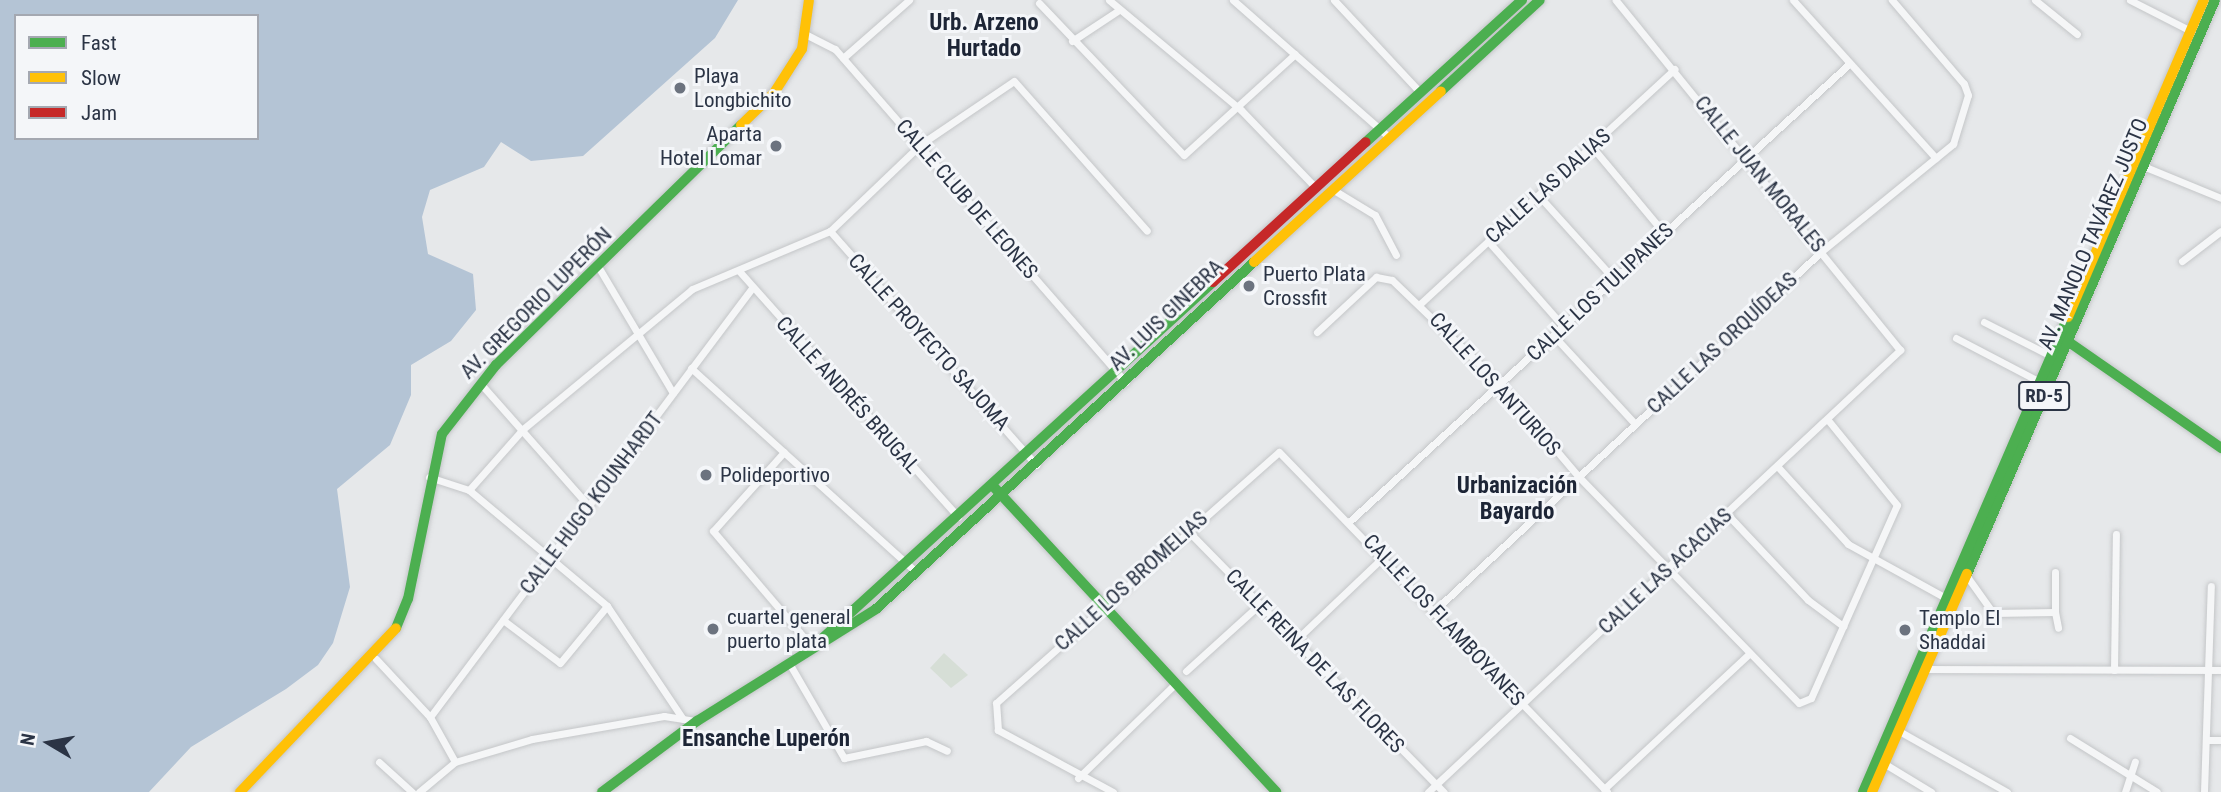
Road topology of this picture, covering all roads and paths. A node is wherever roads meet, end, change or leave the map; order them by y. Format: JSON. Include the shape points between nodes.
{"nodes":[{"id":1,"x":810,"y":0,"type":"edge"},
{"id":2,"x":909,"y":0,"type":"edge"},
{"id":3,"x":1109,"y":0,"type":"edge"},
{"id":4,"x":1233,"y":0,"type":"edge"},
{"id":5,"x":1334,"y":0,"type":"edge"},
{"id":6,"x":1540,"y":0,"type":"edge"},
{"id":7,"x":1616,"y":0,"type":"edge"},
{"id":8,"x":1793,"y":0,"type":"edge"},
{"id":9,"x":1892,"y":0,"type":"edge"},
{"id":10,"x":2035,"y":0,"type":"edge"},
{"id":11,"x":2130,"y":0,"type":"edge"},
{"id":12,"x":2204,"y":0,"type":"edge"},
{"id":13,"x":2215,"y":0,"type":"edge"},
{"id":14,"x":1522,"y":2,"type":"edge"},
{"id":15,"x":1039,"y":3,"type":"dead end"},
{"id":16,"x":1119,"y":10,"type":"junction"},
{"id":17,"x":2191,"y":30,"type":"junction"},
{"id":18,"x":2077,"y":34,"type":"dead end"},
{"id":19,"x":807,"y":35,"type":"junction"},
{"id":20,"x":1072,"y":41,"type":"junction"},
{"id":21,"x":1296,"y":54,"type":"junction"},
{"id":22,"x":843,"y":58,"type":"junction"},
{"id":23,"x":1849,"y":64,"type":"junction"},
{"id":24,"x":1675,"y":68,"type":"junction"},
{"id":25,"x":1419,"y":91,"type":"junction"},
{"id":26,"x":1241,"y":110,"type":"junction"},
{"id":27,"x":1381,"y":127,"type":"junction"},
{"id":28,"x":1389,"y":137,"type":"junction"},
{"id":29,"x":921,"y":144,"type":"junction"},
{"id":30,"x":1593,"y":148,"type":"junction"},
{"id":31,"x":1747,"y":156,"type":"junction"},
{"id":32,"x":1936,"y":158,"type":"junction"},
{"id":33,"x":2143,"y":166,"type":"junction"},
{"id":34,"x":1315,"y":187,"type":"junction"},
{"id":35,"x":1331,"y":189,"type":"junction"},
{"id":36,"x":1539,"y":196,"type":"junction"},
{"id":37,"x":2221,"y":198,"type":"edge"},
{"id":38,"x":830,"y":231,"type":"junction"},
{"id":39,"x":1147,"y":231,"type":"dead end"},
{"id":40,"x":2221,"y":231,"type":"edge"},
{"id":41,"x":1664,"y":233,"type":"junction"},
{"id":42,"x":1488,"y":241,"type":"junction"},
{"id":43,"x":1823,"y":250,"type":"junction"},
{"id":44,"x":1396,"y":255,"type":"dead end"},
{"id":45,"x":2182,"y":261,"type":"dead end"},
{"id":46,"x":599,"y":268,"type":"junction"},
{"id":47,"x":740,"y":272,"type":"junction"},
{"id":48,"x":1614,"y":279,"type":"junction"},
{"id":49,"x":752,"y":288,"type":"junction"},
{"id":50,"x":1421,"y":303,"type":"junction"},
{"id":51,"x":1984,"y":322,"type":"dead end"},
{"id":52,"x":1563,"y":326,"type":"junction"},
{"id":53,"x":1317,"y":332,"type":"dead end"},
{"id":54,"x":637,"y":334,"type":"junction"},
{"id":55,"x":1553,"y":335,"type":"junction"},
{"id":56,"x":1956,"y":338,"type":"dead end"},
{"id":57,"x":2064,"y":338,"type":"junction"},
{"id":58,"x":1900,"y":350,"type":"joint"},
{"id":59,"x":2051,"y":356,"type":"junction"},
{"id":60,"x":691,"y":368,"type":"junction"},
{"id":61,"x":1121,"y":379,"type":"junction"},
{"id":62,"x":2040,"y":382,"type":"junction"},
{"id":63,"x":480,"y":383,"type":"junction"},
{"id":64,"x":1500,"y":384,"type":"junction"},
{"id":65,"x":673,"y":393,"type":"junction"},
{"id":66,"x":1828,"y":420,"type":"junction"},
{"id":67,"x":1635,"y":424,"type":"junction"},
{"id":68,"x":523,"y":429,"type":"junction"},
{"id":69,"x":2221,"y":448,"type":"edge"},
{"id":70,"x":784,"y":452,"type":"junction"},
{"id":71,"x":1279,"y":452,"type":"joint"},
{"id":72,"x":1028,"y":453,"type":"junction"},
{"id":73,"x":1036,"y":465,"type":"junction"},
{"id":74,"x":1777,"y":467,"type":"junction"},
{"id":75,"x":429,"y":477,"type":"junction"},
{"id":76,"x":1579,"y":477,"type":"junction"},
{"id":77,"x":993,"y":486,"type":"junction"},
{"id":78,"x":469,"y":490,"type":"junction"},
{"id":79,"x":1002,"y":497,"type":"junction"},
{"id":80,"x":589,"y":506,"type":"junction"},
{"id":81,"x":1727,"y":514,"type":"junction"},
{"id":82,"x":958,"y":517,"type":"junction"},
{"id":83,"x":1350,"y":520,"type":"junction"},
{"id":84,"x":1187,"y":530,"type":"junction"},
{"id":85,"x":2116,"y":534,"type":"dead end"},
{"id":86,"x":1384,"y":556,"type":"junction"},
{"id":87,"x":551,"y":557,"type":"junction"},
{"id":88,"x":1873,"y":561,"type":"junction"},
{"id":89,"x":907,"y":563,"type":"junction"},
{"id":90,"x":1667,"y":570,"type":"junction"},
{"id":91,"x":916,"y":572,"type":"junction"},
{"id":92,"x":2055,"y":572,"type":"dead end"},
{"id":93,"x":1966,"y":575,"type":"junction"},
{"id":94,"x":2211,"y":586,"type":"dead end"},
{"id":95,"x":1946,"y":598,"type":"junction"},
{"id":96,"x":1260,"y":604,"type":"junction"},
{"id":97,"x":607,"y":606,"type":"junction"},
{"id":98,"x":1103,"y":607,"type":"junction"},
{"id":99,"x":1435,"y":610,"type":"junction"},
{"id":100,"x":2055,"y":612,"type":"junction"},
{"id":101,"x":503,"y":620,"type":"junction"},
{"id":102,"x":1843,"y":626,"type":"junction"},
{"id":103,"x":2058,"y":628,"type":"dead end"},
{"id":104,"x":1297,"y":638,"type":"junction"},
{"id":105,"x":813,"y":648,"type":"junction"},
{"id":106,"x":1749,"y":654,"type":"junction"},
{"id":107,"x":376,"y":659,"type":"junction"},
{"id":108,"x":789,"y":663,"type":"junction"},
{"id":109,"x":1926,"y":669,"type":"junction"},
{"id":110,"x":2115,"y":670,"type":"junction"},
{"id":111,"x":2221,"y":670,"type":"edge"},
{"id":112,"x":1186,"y":671,"type":"dead end"},
{"id":113,"x":2206,"y":672,"type":"junction"},
{"id":114,"x":1174,"y":685,"type":"junction"},
{"id":115,"x":1523,"y":703,"type":"junction"},
{"id":116,"x":430,"y":717,"type":"junction"},
{"id":117,"x":683,"y":719,"type":"junction"},
{"id":118,"x":697,"y":721,"type":"junction"},
{"id":119,"x":1899,"y":731,"type":"junction"},
{"id":120,"x":2070,"y":738,"type":"dead end"},
{"id":121,"x":2208,"y":740,"type":"junction"},
{"id":122,"x":2221,"y":740,"type":"edge"},
{"id":123,"x":947,"y":751,"type":"dead end"},
{"id":124,"x":379,"y":762,"type":"dead end"},
{"id":125,"x":455,"y":762,"type":"junction"},
{"id":126,"x":2135,"y":762,"type":"dead end"},
{"id":127,"x":1885,"y":764,"type":"junction"},
{"id":128,"x":2130,"y":777,"type":"junction"},
{"id":129,"x":1078,"y":778,"type":"junction"},
{"id":130,"x":1436,"y":785,"type":"junction"},
{"id":131,"x":1605,"y":790,"type":"edge"},
{"id":132,"x":240,"y":792,"type":"edge"},
{"id":133,"x":412,"y":792,"type":"edge"},
{"id":134,"x":419,"y":792,"type":"edge"},
{"id":135,"x":602,"y":792,"type":"edge"},
{"id":136,"x":1112,"y":792,"type":"edge"},
{"id":137,"x":1276,"y":792,"type":"edge"},
{"id":138,"x":1428,"y":792,"type":"edge"},
{"id":139,"x":1444,"y":792,"type":"edge"},
{"id":140,"x":1863,"y":792,"type":"edge"},
{"id":141,"x":1872,"y":792,"type":"edge"},
{"id":142,"x":1931,"y":792,"type":"edge"},
{"id":143,"x":2007,"y":792,"type":"edge"},
{"id":144,"x":2125,"y":792,"type":"edge"},
{"id":145,"x":2157,"y":792,"type":"edge"},
{"id":146,"x":2204,"y":792,"type":"edge"}],
"edges":[{"from":1,"to":19,"type":"street","name":"AV. GREGORIO LUPERÓN"},
{"from":2,"to":22,"type":"street"},
{"from":3,"to":16,"type":"street"},
{"from":4,"to":21,"type":"street"},
{"from":5,"to":25,"type":"street"},
{"from":6,"to":14,"type":"street","name":"AV. LUIS GINEBRA"},
{"from":7,"to":24,"type":"street","name":"CALLE JUAN MORALES"},
{"from":8,"to":23,"type":"street"},
{"from":9,"to":32,"type":"street","name":"CALLE LAS ORQUÍDEAS","via":[[1968,95],[1953,144]]},
{"from":10,"to":18,"type":"street"},
{"from":11,"to":17,"type":"street"},
{"from":12,"to":17,"type":"street","name":"AV. MANOLO TAVÁREZ JUSTO","number":"RD-5"},
{"from":13,"to":33,"type":"street","name":"AV. MANOLO TAVÁREZ JUSTO","number":"RD-5"},
{"from":14,"to":25,"type":"street","name":"AV. LUIS GINEBRA"},
{"from":14,"to":28,"type":"street","name":"AV. LUIS GINEBRA"},
{"from":15,"to":20,"type":"street"},
{"from":16,"to":20,"type":"street"},
{"from":16,"to":26,"type":"street"},
{"from":17,"to":57,"type":"street","name":"AV. MANOLO TAVÁREZ JUSTO","number":"RD-5"},
{"from":19,"to":22,"type":"street","name":"CALLE CLUB DE LEONES"},
{"from":19,"to":46,"type":"street","name":"AV. GREGORIO LUPERÓN","via":[[774,93]]},
{"from":20,"to":26,"type":"street","via":[[1177,153],[1191,154]]},
{"from":21,"to":26,"type":"street"},
{"from":21,"to":27,"type":"street"},
{"from":22,"to":29,"type":"street","name":"CALLE CLUB DE LEONES"},
{"from":23,"to":31,"type":"street","name":"CALLE LOS TULIPANES"},
{"from":23,"to":32,"type":"street"},
{"from":24,"to":30,"type":"street","name":"CALLE LAS DALIAS"},
{"from":24,"to":31,"type":"street","name":"CALLE JUAN MORALES"},
{"from":25,"to":27,"type":"street","name":"AV. LUIS GINEBRA"},
{"from":26,"to":34,"type":"street"},
{"from":27,"to":28,"type":"street"},
{"from":27,"to":34,"type":"street","name":"AV. LUIS GINEBRA"},
{"from":28,"to":35,"type":"street","name":"AV. LUIS GINEBRA"},
{"from":29,"to":38,"type":"street"},
{"from":29,"to":39,"type":"street","via":[[1014,81]]},
{"from":29,"to":61,"type":"street","name":"CALLE CLUB DE LEONES"},
{"from":30,"to":36,"type":"street","name":"CALLE LAS DALIAS"},
{"from":30,"to":41,"type":"street"},
{"from":31,"to":41,"type":"street","name":"CALLE LOS TULIPANES"},
{"from":31,"to":43,"type":"street","name":"CALLE JUAN MORALES"},
{"from":32,"to":43,"type":"street","name":"CALLE LAS ORQUÍDEAS"},
{"from":33,"to":37,"type":"street"},
{"from":33,"to":57,"type":"street","name":"AV. MANOLO TAVÁREZ JUSTO","number":"RD-5"},
{"from":34,"to":61,"type":"street","name":"AV. LUIS GINEBRA"},
{"from":35,"to":44,"type":"street","via":[[1375,215]]},
{"from":35,"to":61,"type":"street","name":"AV. LUIS GINEBRA"},
{"from":36,"to":42,"type":"street","name":"CALLE LAS DALIAS"},
{"from":36,"to":48,"type":"street"},
{"from":38,"to":47,"type":"street"},
{"from":38,"to":72,"type":"street","name":"CALLE PROYECTO SAJOMA"},
{"from":40,"to":45,"type":"street"},
{"from":41,"to":48,"type":"street","name":"CALLE LOS TULIPANES"},
{"from":42,"to":50,"type":"street","name":"CALLE LAS DALIAS"},
{"from":42,"to":52,"type":"street"},
{"from":43,"to":58,"type":"street","name":"CALLE JUAN MORALES"},
{"from":43,"to":67,"type":"street","name":"CALLE LAS ORQUÍDEAS"},
{"from":46,"to":54,"type":"street"},
{"from":46,"to":63,"type":"street","name":"AV. GREGORIO LUPERÓN"},
{"from":47,"to":49,"type":"street","name":"CALLE ANDRÉS BRUGAL"},
{"from":47,"to":54,"type":"street","via":[[692,289]]},
{"from":48,"to":52,"type":"street","name":"CALLE LOS TULIPANES"},
{"from":49,"to":60,"type":"street","name":"CALLE HUGO KOUNHARDT"},
{"from":49,"to":82,"type":"street","name":"CALLE ANDRÉS BRUGAL"},
{"from":50,"to":53,"type":"street","name":"CALLE LOS ANTURIOS","via":[[1387,277],[1376,277]]},
{"from":50,"to":64,"type":"street","name":"CALLE LOS ANTURIOS"},
{"from":51,"to":59,"type":"street"},
{"from":52,"to":55,"type":"street","name":"CALLE LOS TULIPANES"},
{"from":54,"to":65,"type":"street"},
{"from":54,"to":68,"type":"street"},
{"from":55,"to":64,"type":"street","name":"CALLE LOS TULIPANES"},
{"from":55,"to":67,"type":"street"},
{"from":56,"to":62,"type":"street"},
{"from":57,"to":59,"type":"street","name":"AV. MANOLO TAVÁREZ JUSTO","number":"RD-5"},
{"from":57,"to":69,"type":"street"},
{"from":57,"to":93,"type":"street","name":"AV. MANOLO TAVÁREZ JUSTO","number":"RD-5"},
{"from":58,"to":66,"type":"street","name":"CALLE LAS ACACIAS"},
{"from":59,"to":62,"type":"street","name":"AV. MANOLO TAVÁREZ JUSTO","number":"RD-5"},
{"from":60,"to":65,"type":"street","name":"CALLE HUGO KOUNHARDT"},
{"from":60,"to":70,"type":"street"},
{"from":61,"to":72,"type":"street","name":"AV. LUIS GINEBRA"},
{"from":61,"to":73,"type":"street","name":"AV. LUIS GINEBRA"},
{"from":62,"to":95,"type":"street","name":"AV. MANOLO TAVÁREZ JUSTO","number":"RD-5"},
{"from":63,"to":68,"type":"street"},
{"from":63,"to":75,"type":"street","name":"AV. GREGORIO LUPERÓN","via":[[442,434]]},
{"from":64,"to":76,"type":"street","name":"CALLE LOS ANTURIOS"},
{"from":64,"to":83,"type":"street","name":"CALLE LOS TULIPANES"},
{"from":65,"to":80,"type":"street","name":"CALLE HUGO KOUNHARDT"},
{"from":66,"to":74,"type":"street","name":"CALLE LAS ACACIAS"},
{"from":66,"to":88,"type":"street","via":[[1895,497],[1896,513]]},
{"from":67,"to":76,"type":"street","name":"CALLE LAS ORQUÍDEAS"},
{"from":68,"to":78,"type":"street"},
{"from":68,"to":80,"type":"street"},
{"from":70,"to":89,"type":"street"},
{"from":70,"to":105,"type":"street","via":[[713,531]]},
{"from":71,"to":83,"type":"street","name":"CALLE LOS FLAMBOYANES"},
{"from":71,"to":84,"type":"street","name":"CALLE LOS BROMELIAS"},
{"from":72,"to":73,"type":"street","name":"CALLE PROYECTO SAJOMA"},
{"from":72,"to":77,"type":"street","name":"AV. LUIS GINEBRA"},
{"from":73,"to":79,"type":"street","name":"AV. LUIS GINEBRA"},
{"from":74,"to":81,"type":"street","name":"CALLE LAS ACACIAS"},
{"from":74,"to":88,"type":"street","via":[[1848,544]]},
{"from":75,"to":78,"type":"street"},
{"from":75,"to":107,"type":"street","name":"AV. GREGORIO LUPERÓN","via":[[408,599]]},
{"from":76,"to":90,"type":"street","name":"CALLE LOS ANTURIOS"},
{"from":76,"to":99,"type":"street","name":"CALLE LAS ORQUÍDEAS"},
{"from":77,"to":79,"type":"street"},
{"from":77,"to":82,"type":"street","name":"AV. LUIS GINEBRA"},
{"from":78,"to":87,"type":"street"},
{"from":79,"to":91,"type":"street","name":"AV. LUIS GINEBRA"},
{"from":79,"to":98,"type":"street"},
{"from":80,"to":87,"type":"street","name":"CALLE HUGO KOUNHARDT"},
{"from":81,"to":90,"type":"street","name":"CALLE LAS ACACIAS"},
{"from":81,"to":102,"type":"street","via":[[1808,600]]},
{"from":82,"to":89,"type":"street","name":"AV. LUIS GINEBRA"},
{"from":83,"to":86,"type":"street","name":"CALLE LOS FLAMBOYANES"},
{"from":84,"to":96,"type":"street","name":"CALLE REINA DE LAS FLORES"},
{"from":84,"to":98,"type":"street","name":"CALLE LOS BROMELIAS"},
{"from":85,"to":110,"type":"street"},
{"from":86,"to":99,"type":"street","name":"CALLE LOS FLAMBOYANES"},
{"from":86,"to":104,"type":"street"},
{"from":87,"to":97,"type":"street"},
{"from":87,"to":101,"type":"street","name":"CALLE HUGO KOUNHARDT"},
{"from":88,"to":95,"type":"street"},
{"from":88,"to":102,"type":"street"},
{"from":89,"to":91,"type":"street"},
{"from":89,"to":105,"type":"street","name":"AV. LUIS GINEBRA"},
{"from":90,"to":106,"type":"street","name":"CALLE LOS ANTURIOS"},
{"from":90,"to":115,"type":"street","name":"CALLE LAS ACACIAS"},
{"from":91,"to":105,"type":"street","name":"AV. LUIS GINEBRA","via":[[876,609]]},
{"from":92,"to":100,"type":"street"},
{"from":93,"to":100,"type":"street","via":[[1993,613]]},
{"from":93,"to":109,"type":"street","name":"AV. MANOLO TAVÁREZ JUSTO","number":"RD-5"},
{"from":94,"to":113,"type":"street"},
{"from":95,"to":140,"type":"street","name":"AV. MANOLO TAVÁREZ JUSTO","number":"RD-5"},
{"from":96,"to":104,"type":"street","name":"CALLE REINA DE LAS FLORES"},
{"from":96,"to":112,"type":"street"},
{"from":97,"to":101,"type":"street","via":[[560,663]]},
{"from":97,"to":117,"type":"street"},
{"from":98,"to":114,"type":"street"},
{"from":98,"to":129,"type":"street","name":"CALLE LOS BROMELIAS","via":[[1001,698],[992,717],[998,730]]},
{"from":99,"to":115,"type":"street","name":"CALLE LOS FLAMBOYANES"},
{"from":100,"to":103,"type":"street"},
{"from":101,"to":116,"type":"street","name":"CALLE HUGO KOUNHARDT"},
{"from":102,"to":106,"type":"street","name":"CALLE LOS ANTURIOS","via":[[1804,704]]},
{"from":104,"to":130,"type":"street","name":"CALLE REINA DE LAS FLORES"},
{"from":105,"to":108,"type":"street","name":"AV. LUIS GINEBRA"},
{"from":106,"to":131,"type":"street"},
{"from":107,"to":116,"type":"street"},
{"from":107,"to":132,"type":"street","name":"AV. GREGORIO LUPERÓN"},
{"from":108,"to":118,"type":"street","name":"AV. LUIS GINEBRA"},
{"from":108,"to":123,"type":"street","via":[[844,758],[926,741]]},
{"from":109,"to":110,"type":"street"},
{"from":109,"to":119,"type":"street","name":"AV. MANOLO TAVÁREZ JUSTO","number":"RD-5"},
{"from":110,"to":113,"type":"street"},
{"from":111,"to":113,"type":"street"},
{"from":113,"to":121,"type":"street"},
{"from":114,"to":129,"type":"street"},
{"from":114,"to":137,"type":"street"},
{"from":115,"to":130,"type":"street","name":"CALLE LAS ACACIAS"},
{"from":115,"to":131,"type":"street","name":"CALLE LOS FLAMBOYANES"},
{"from":116,"to":125,"type":"street"},
{"from":117,"to":118,"type":"street"},
{"from":117,"to":125,"type":"street","via":[[579,727]]},
{"from":118,"to":135,"type":"street","name":"AV. LUIS GINEBRA"},
{"from":119,"to":127,"type":"street","name":"AV. MANOLO TAVÁREZ JUSTO","number":"RD-5"},
{"from":119,"to":143,"type":"street"},
{"from":120,"to":128,"type":"street"},
{"from":121,"to":122,"type":"street"},
{"from":121,"to":146,"type":"street"},
{"from":124,"to":133,"type":"street"},
{"from":125,"to":134,"type":"street"},
{"from":126,"to":128,"type":"street"},
{"from":127,"to":141,"type":"street","name":"AV. MANOLO TAVÁREZ JUSTO","number":"RD-5"},
{"from":127,"to":142,"type":"street"},
{"from":128,"to":144,"type":"street"},
{"from":128,"to":145,"type":"street"},
{"from":129,"to":136,"type":"street"},
{"from":130,"to":138,"type":"street","name":"CALLE LAS ACACIAS"},
{"from":130,"to":139,"type":"street","name":"CALLE REINA DE LAS FLORES"}]}
